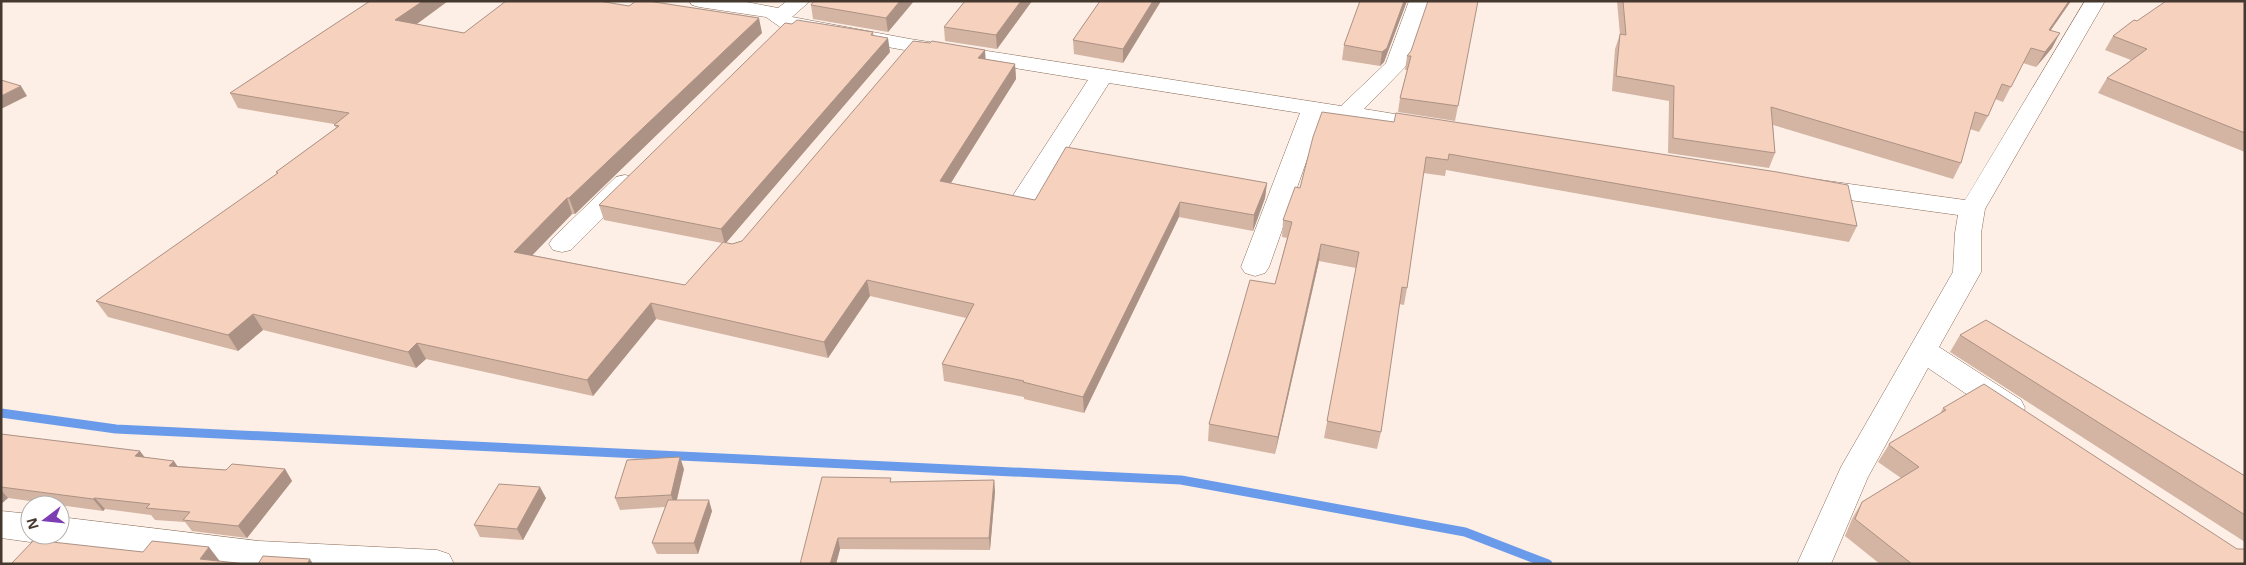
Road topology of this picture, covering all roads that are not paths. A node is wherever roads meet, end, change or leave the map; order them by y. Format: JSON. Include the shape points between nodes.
{"nodes":[{"id":1,"x":699,"y":1,"type":"edge"},
{"id":2,"x":800,"y":1,"type":"edge"},
{"id":3,"x":1419,"y":1,"type":"edge"},
{"id":4,"x":2095,"y":1,"type":"edge"},
{"id":5,"x":780,"y":26,"type":"junction"},
{"id":6,"x":910,"y":45,"type":"junction"},
{"id":7,"x":891,"y":67,"type":"edge"},
{"id":8,"x":1103,"y":74,"type":"junction"},
{"id":9,"x":1313,"y":108,"type":"junction"},
{"id":10,"x":1347,"y":113,"type":"junction"},
{"id":11,"x":1455,"y":130,"type":"edge"},
{"id":12,"x":639,"y":168,"type":"edge"},
{"id":13,"x":1789,"y":183,"type":"edge"},
{"id":14,"x":1023,"y":200,"type":"edge"},
{"id":15,"x":1972,"y":209,"type":"junction"},
{"id":16,"x":562,"y":244,"type":"dead end"},
{"id":17,"x":1255,"y":267,"type":"dead end"},
{"id":18,"x":1923,"y":351,"type":"junction"},
{"id":19,"x":2030,"y":421,"type":"edge"},
{"id":20,"x":1,"y":524,"type":"edge"},
{"id":21,"x":20,"y":527,"type":"edge"},
{"id":22,"x":70,"y":532,"type":"edge"},
{"id":23,"x":1814,"y":563,"type":"edge"},
{"id":24,"x":436,"y":564,"type":"edge"}],
"edges":[{"from":1,"to":5,"type":"street","via":[[771,12]]},
{"from":2,"to":5,"type":"street"},
{"from":3,"to":10,"type":"street","via":[[1396,65]]},
{"from":4,"to":15,"type":"street"},
{"from":5,"to":6,"type":"street"},
{"from":6,"to":7,"type":"street"},
{"from":6,"to":8,"type":"street"},
{"from":8,"to":9,"type":"street"},
{"from":8,"to":14,"type":"street"},
{"from":9,"to":10,"type":"street"},
{"from":9,"to":17,"type":"street"},
{"from":10,"to":11,"type":"street"},
{"from":12,"to":16,"type":"street"},
{"from":13,"to":15,"type":"street"},
{"from":15,"to":18,"type":"street","via":[[1967,272]]},
{"from":18,"to":19,"type":"street"},
{"from":18,"to":23,"type":"street","via":[[1852,476]]},
{"from":20,"to":21,"type":"street"},
{"from":22,"to":24,"type":"street","via":[[259,555]]}]}
